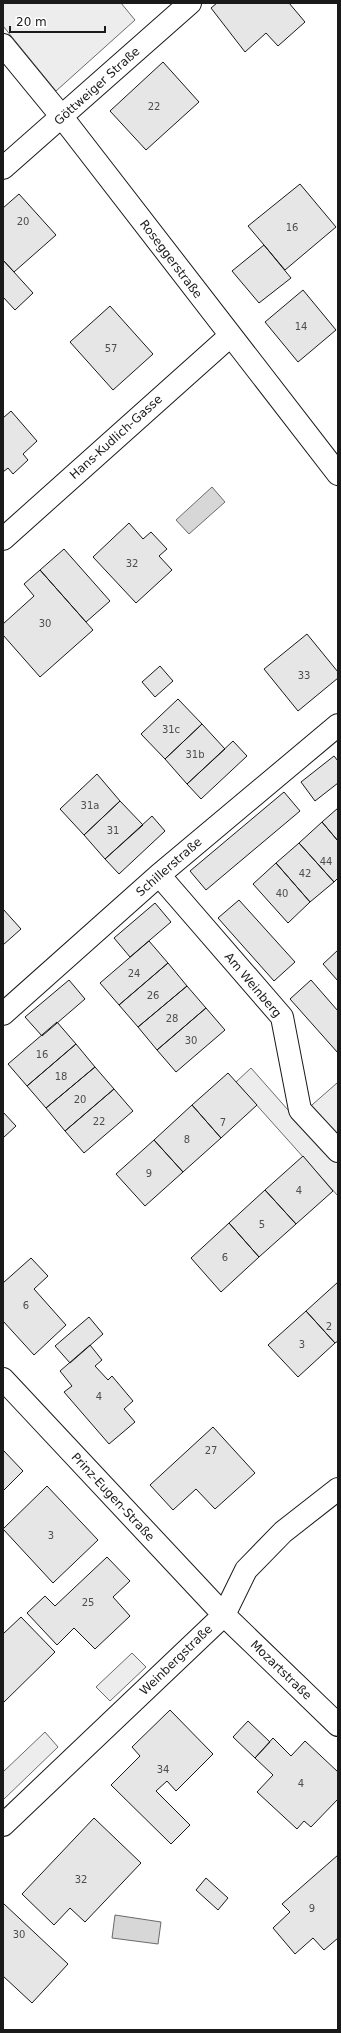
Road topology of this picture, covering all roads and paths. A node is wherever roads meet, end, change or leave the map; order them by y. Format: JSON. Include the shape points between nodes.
{"nodes":[{"id":1,"x":190,"y":3,"type":"edge"},
{"id":2,"x":3,"y":45,"type":"edge"},
{"id":3,"x":62,"y":117,"type":"junction"},
{"id":4,"x":3,"y":168,"type":"edge"},
{"id":5,"x":230,"y":336,"type":"junction"},
{"id":6,"x":338,"y":474,"type":"edge"},
{"id":7,"x":3,"y":538,"type":"edge"},
{"id":8,"x":338,"y":725,"type":"edge"},
{"id":9,"x":159,"y":875,"type":"junction"},
{"id":10,"x":3,"y":1014,"type":"edge"},
{"id":11,"x":338,"y":1152,"type":"edge"},
{"id":12,"x":3,"y":1380,"type":"edge"},
{"id":13,"x":338,"y":1489,"type":"edge"},
{"id":14,"x":224,"y":1615,"type":"junction"},
{"id":15,"x":338,"y":1725,"type":"edge"},
{"id":16,"x":3,"y":1825,"type":"edge"}],
"edges":[{"from":1,"to":3,"type":"street","name":"Göttweiger Straße"},
{"from":2,"to":3,"type":"street","name":"Roseggerstraße"},
{"from":3,"to":4,"type":"street","name":"Göttweiger Straße"},
{"from":3,"to":5,"type":"street","name":"Roseggerstraße"},
{"from":5,"to":6,"type":"street","name":"Roseggerstraße"},
{"from":5,"to":7,"type":"street","name":"Hans-Kudlich-Gasse"},
{"from":8,"to":9,"type":"street","name":"Schillerstraße"},
{"from":9,"to":10,"type":"street","name":"Schillerstraße"},
{"from":9,"to":11,"type":"street","name":"Am Weinberg","via":[[282,1017],[300,1110]]},
{"from":12,"to":14,"type":"street","name":"Prinz-Eugen-Straße"},
{"from":13,"to":14,"type":"street","name":"Weinbergstraße","via":[[284,1532],[246,1570]]},
{"from":14,"to":15,"type":"street","name":"Mozartstraße"},
{"from":14,"to":16,"type":"street","name":"Weinbergstraße"}]}
